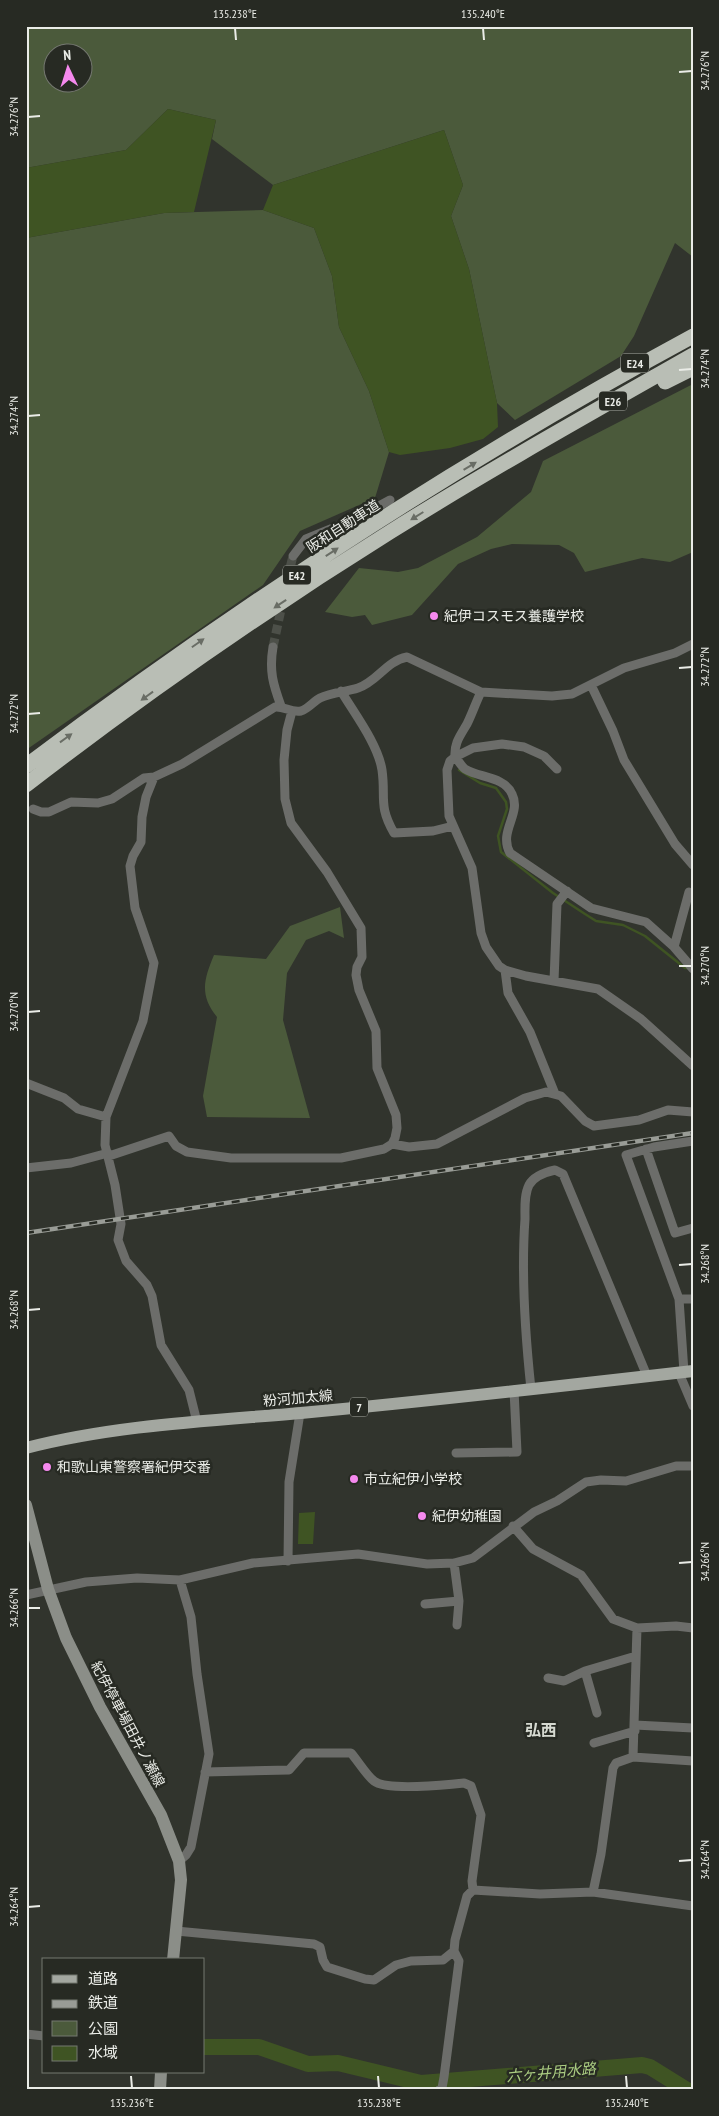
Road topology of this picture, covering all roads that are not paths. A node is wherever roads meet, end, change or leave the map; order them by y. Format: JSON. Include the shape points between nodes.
{"nodes":[{"id":1,"x":693,"y":325,"type":"edge"},
{"id":2,"x":693,"y":336,"type":"edge"},
{"id":3,"x":693,"y":356,"type":"edge"},
{"id":4,"x":693,"y":368,"type":"edge"},
{"id":5,"x":578,"y":400,"type":"junction"},
{"id":6,"x":534,"y":446,"type":"junction"},
{"id":7,"x":390,"y":500,"type":"dead end"},
{"id":8,"x":293,"y":556,"type":"tunnel mouth"},
{"id":9,"x":693,"y":644,"type":"edge"},
{"id":10,"x":273,"y":647,"type":"tunnel mouth"},
{"id":11,"x":590,"y":685,"type":"junction"},
{"id":12,"x":341,"y":691,"type":"junction"},
{"id":13,"x":481,"y":692,"type":"junction"},
{"id":14,"x":281,"y":706,"type":"junction"},
{"id":15,"x":292,"y":711,"type":"junction"},
{"id":16,"x":455,"y":757,"type":"junction"},
{"id":17,"x":26,"y":766,"type":"edge"},
{"id":18,"x":557,"y":769,"type":"dead end"},
{"id":19,"x":154,"y":777,"type":"junction"},
{"id":20,"x":26,"y":785,"type":"edge"},
{"id":21,"x":33,"y":809,"type":"dead end"},
{"id":22,"x":453,"y":826,"type":"junction"},
{"id":23,"x":693,"y":865,"type":"edge"},
{"id":24,"x":567,"y":891,"type":"junction"},
{"id":25,"x":689,"y":892,"type":"dead end"},
{"id":26,"x":674,"y":947,"type":"junction"},
{"id":27,"x":692,"y":966,"type":"edge"},
{"id":28,"x":505,"y":970,"type":"junction"},
{"id":29,"x":554,"y":981,"type":"junction"},
{"id":30,"x":693,"y":1051,"type":"edge"},
{"id":31,"x":685,"y":1058,"type":"junction"},
{"id":32,"x":693,"y":1066,"type":"edge"},
{"id":33,"x":26,"y":1083,"type":"edge"},
{"id":34,"x":555,"y":1094,"type":"junction"},
{"id":35,"x":693,"y":1112,"type":"edge"},
{"id":36,"x":106,"y":1117,"type":"junction"},
{"id":37,"x":693,"y":1141,"type":"edge"},
{"id":38,"x":392,"y":1144,"type":"junction"},
{"id":39,"x":646,"y":1149,"type":"junction"},
{"id":40,"x":108,"y":1155,"type":"junction"},
{"id":41,"x":26,"y":1168,"type":"edge"},
{"id":42,"x":693,"y":1228,"type":"edge"},
{"id":43,"x":679,"y":1299,"type":"junction"},
{"id":44,"x":693,"y":1299,"type":"edge"},
{"id":45,"x":685,"y":1372,"type":"edge"},
{"id":46,"x":647,"y":1376,"type":"junction"},
{"id":47,"x":531,"y":1388,"type":"junction"},
{"id":48,"x":514,"y":1390,"type":"junction"},
{"id":49,"x":693,"y":1406,"type":"edge"},
{"id":50,"x":300,"y":1413,"type":"junction"},
{"id":51,"x":198,"y":1422,"type":"junction"},
{"id":52,"x":26,"y":1448,"type":"edge"},
{"id":53,"x":456,"y":1453,"type":"dead end"},
{"id":54,"x":693,"y":1466,"type":"edge"},
{"id":55,"x":26,"y":1505,"type":"edge"},
{"id":56,"x":513,"y":1526,"type":"junction"},
{"id":57,"x":288,"y":1561,"type":"junction"},
{"id":58,"x":454,"y":1563,"type":"junction"},
{"id":59,"x":180,"y":1580,"type":"junction"},
{"id":60,"x":48,"y":1589,"type":"junction"},
{"id":61,"x":26,"y":1595,"type":"edge"},
{"id":62,"x":459,"y":1601,"type":"junction"},
{"id":63,"x":425,"y":1604,"type":"dead end"},
{"id":64,"x":457,"y":1625,"type":"dead end"},
{"id":65,"x":636,"y":1628,"type":"junction"},
{"id":66,"x":693,"y":1628,"type":"edge"},
{"id":67,"x":636,"y":1656,"type":"junction"},
{"id":68,"x":586,"y":1671,"type":"junction"},
{"id":69,"x":548,"y":1678,"type":"dead end"},
{"id":70,"x":597,"y":1713,"type":"dead end"},
{"id":71,"x":635,"y":1728,"type":"junction"},
{"id":72,"x":693,"y":1728,"type":"edge"},
{"id":73,"x":594,"y":1743,"type":"dead end"},
{"id":74,"x":633,"y":1757,"type":"junction"},
{"id":75,"x":693,"y":1761,"type":"edge"},
{"id":76,"x":205,"y":1772,"type":"junction"},
{"id":77,"x":179,"y":1861,"type":"junction"},
{"id":78,"x":473,"y":1890,"type":"junction"},
{"id":79,"x":593,"y":1892,"type":"junction"},
{"id":80,"x":693,"y":1906,"type":"edge"},
{"id":81,"x":176,"y":1931,"type":"junction"},
{"id":82,"x":454,"y":1951,"type":"junction"},
{"id":83,"x":173,"y":1958,"type":"edge"},
{"id":84,"x":26,"y":2034,"type":"edge"},
{"id":85,"x":42,"y":2036,"type":"edge"},
{"id":86,"x":162,"y":2074,"type":"edge"},
{"id":87,"x":442,"y":2083,"type":"edge"},
{"id":88,"x":160,"y":2090,"type":"edge"}],
"edges":[{"from":1,"to":5,"type":"highway","number":"E24"},
{"from":2,"to":5,"type":"highway","name":"阪和自動車道","number":"E26"},
{"from":3,"to":6,"type":"highway","number":"E26"},
{"from":4,"to":6,"type":"highway","number":"E24"},
{"from":17,"to":5,"type":"highway","name":"阪和自動車道","number":"E42","one_way":true,"via":[[310,566]]},
{"from":6,"to":20,"type":"highway","number":"E42","one_way":true,"via":[[388,533],[245,627]]},
{"from":7,"to":8,"type":"street","via":[[353,520],[306,539]]},
{"from":9,"to":11,"type":"street","via":[[675,653],[624,668]]},
{"from":10,"to":14,"type":"street","via":[[270,666]]},
{"from":11,"to":13,"type":"street","via":[[572,694],[552,696]]},
{"from":11,"to":23,"type":"street","via":[[624,760],[675,844]]},
{"from":12,"to":13,"type":"street","via":[[358,688],[377,677],[396,659],[407,657]]},
{"from":12,"to":15,"type":"street","via":[[319,698],[302,711]]},
{"from":12,"to":22,"type":"street","via":[[377,752],[382,769],[383,811],[394,833],[433,831]]},
{"from":13,"to":16,"type":"street","via":[[458,738]]},
{"from":14,"to":15,"type":"street"},
{"from":14,"to":19,"type":"street"},
{"from":15,"to":38,"type":"street","via":[[284,760],[284,799],[291,823],[327,872],[361,928],[362,957],[356,976],[376,1032],[377,1068],[396,1115],[397,1128]]},
{"from":16,"to":18,"type":"street","via":[[473,748],[502,744],[524,747],[544,756]]},
{"from":16,"to":22,"type":"street","via":[[447,770],[448,816]]},
{"from":16,"to":24,"type":"street","via":[[464,768],[499,781],[512,792],[515,805],[506,837],[510,853]]},
{"from":19,"to":21,"type":"street","via":[[144,778],[112,799],[98,803],[71,802],[49,812]]},
{"from":19,"to":36,"type":"street","via":[[145,804],[141,842],[130,866],[135,908],[154,963],[153,972],[142,1021]]},
{"from":22,"to":28,"type":"street","via":[[472,868],[486,947]]},
{"from":24,"to":26,"type":"street","via":[[591,908],[646,922]]},
{"from":24,"to":29,"type":"street","via":[[557,904]]},
{"from":25,"to":26,"type":"street"},
{"from":26,"to":27,"type":"street"},
{"from":28,"to":29,"type":"street"},
{"from":28,"to":34,"type":"street","via":[[508,993],[530,1032]]},
{"from":29,"to":31,"type":"street","via":[[598,989],[641,1019]]},
{"from":30,"to":31,"type":"street"},
{"from":31,"to":32,"type":"street"},
{"from":33,"to":36,"type":"street","via":[[64,1098],[78,1109]]},
{"from":34,"to":35,"type":"street","via":[[594,1126],[639,1120],[668,1110]]},
{"from":34,"to":38,"type":"street","via":[[546,1092],[525,1098],[437,1144],[409,1147]]},
{"from":36,"to":40,"type":"street"},
{"from":37,"to":39,"type":"street"},
{"from":38,"to":40,"type":"street","via":[[384,1150],[341,1158],[230,1158],[187,1152],[176,1146],[169,1136]]},
{"from":39,"to":42,"type":"street","via":[[675,1233]]},
{"from":39,"to":43,"type":"street","via":[[626,1155]]},
{"from":40,"to":41,"type":"street"},
{"from":40,"to":51,"type":"street","via":[[121,1224],[118,1240],[126,1261],[147,1285],[152,1296],[161,1345],[189,1390]]},
{"from":43,"to":44,"type":"street"},
{"from":43,"to":45,"type":"street"},
{"from":45,"to":46,"type":"main road","name":"粉河加太線","number":"7"},
{"from":45,"to":49,"type":"street"},
{"from":46,"to":47,"type":"main road","name":"粉河加太線","number":"7"},
{"from":46,"to":47,"type":"street","via":[[563,1174],[555,1170],[541,1174],[530,1184],[526,1197],[525,1335]]},
{"from":47,"to":48,"type":"main road","name":"粉河加太線","number":"7"},
{"from":48,"to":50,"type":"main road","name":"粉河加太線","number":"7"},
{"from":48,"to":53,"type":"street","via":[[517,1452]]},
{"from":50,"to":51,"type":"main road","name":"粉河加太線","number":"7"},
{"from":50,"to":57,"type":"street","via":[[289,1482]]},
{"from":51,"to":52,"type":"main road","name":"粉河加太線","number":"7","via":[[87,1435]]},
{"from":54,"to":56,"type":"street","via":[[676,1466],[626,1481],[586,1482]]},
{"from":55,"to":60,"type":"main road","name":"紀伊停車場田井ノ瀬線"},
{"from":56,"to":58,"type":"street","via":[[473,1558]]},
{"from":56,"to":65,"type":"street","via":[[533,1549],[581,1575],[613,1619]]},
{"from":57,"to":58,"type":"street","via":[[358,1554],[427,1564]]},
{"from":57,"to":59,"type":"street","via":[[253,1563]]},
{"from":58,"to":62,"type":"street"},
{"from":59,"to":60,"type":"street","via":[[103,1580]]},
{"from":59,"to":76,"type":"street","via":[[190,1617],[208,1745]]},
{"from":60,"to":61,"type":"street"},
{"from":60,"to":77,"type":"main road","name":"紀伊停車場田井ノ瀬線","via":[[66,1638],[100,1708],[161,1815]]},
{"from":62,"to":63,"type":"street"},
{"from":62,"to":64,"type":"street"},
{"from":65,"to":66,"type":"street"},
{"from":65,"to":67,"type":"street"},
{"from":67,"to":68,"type":"street"},
{"from":67,"to":71,"type":"street"},
{"from":68,"to":69,"type":"street","via":[[564,1682]]},
{"from":68,"to":70,"type":"street"},
{"from":71,"to":72,"type":"street"},
{"from":71,"to":73,"type":"street"},
{"from":71,"to":74,"type":"street"},
{"from":74,"to":75,"type":"street"},
{"from":74,"to":79,"type":"street","via":[[616,1763],[613,1768]]},
{"from":76,"to":77,"type":"street","via":[[191,1847]]},
{"from":76,"to":78,"type":"street","via":[[289,1770],[304,1753],[351,1754],[374,1781],[380,1783],[411,1786],[464,1783],[471,1786],[481,1815]]},
{"from":77,"to":81,"type":"main road","name":"紀伊停車場田井ノ瀬線","via":[[181,1880]]},
{"from":78,"to":79,"type":"street","via":[[540,1894]]},
{"from":78,"to":82,"type":"street","via":[[467,1896]]},
{"from":79,"to":80,"type":"street"},
{"from":81,"to":82,"type":"street","via":[[314,1944],[320,1947],[327,1967],[374,1980],[396,1965],[411,1960],[443,1960]]},
{"from":81,"to":83,"type":"main road","name":"紀伊停車場田井ノ瀬線"},
{"from":82,"to":87,"type":"street","via":[[459,1961]]},
{"from":84,"to":85,"type":"street"},
{"from":86,"to":88,"type":"main road"}]}
